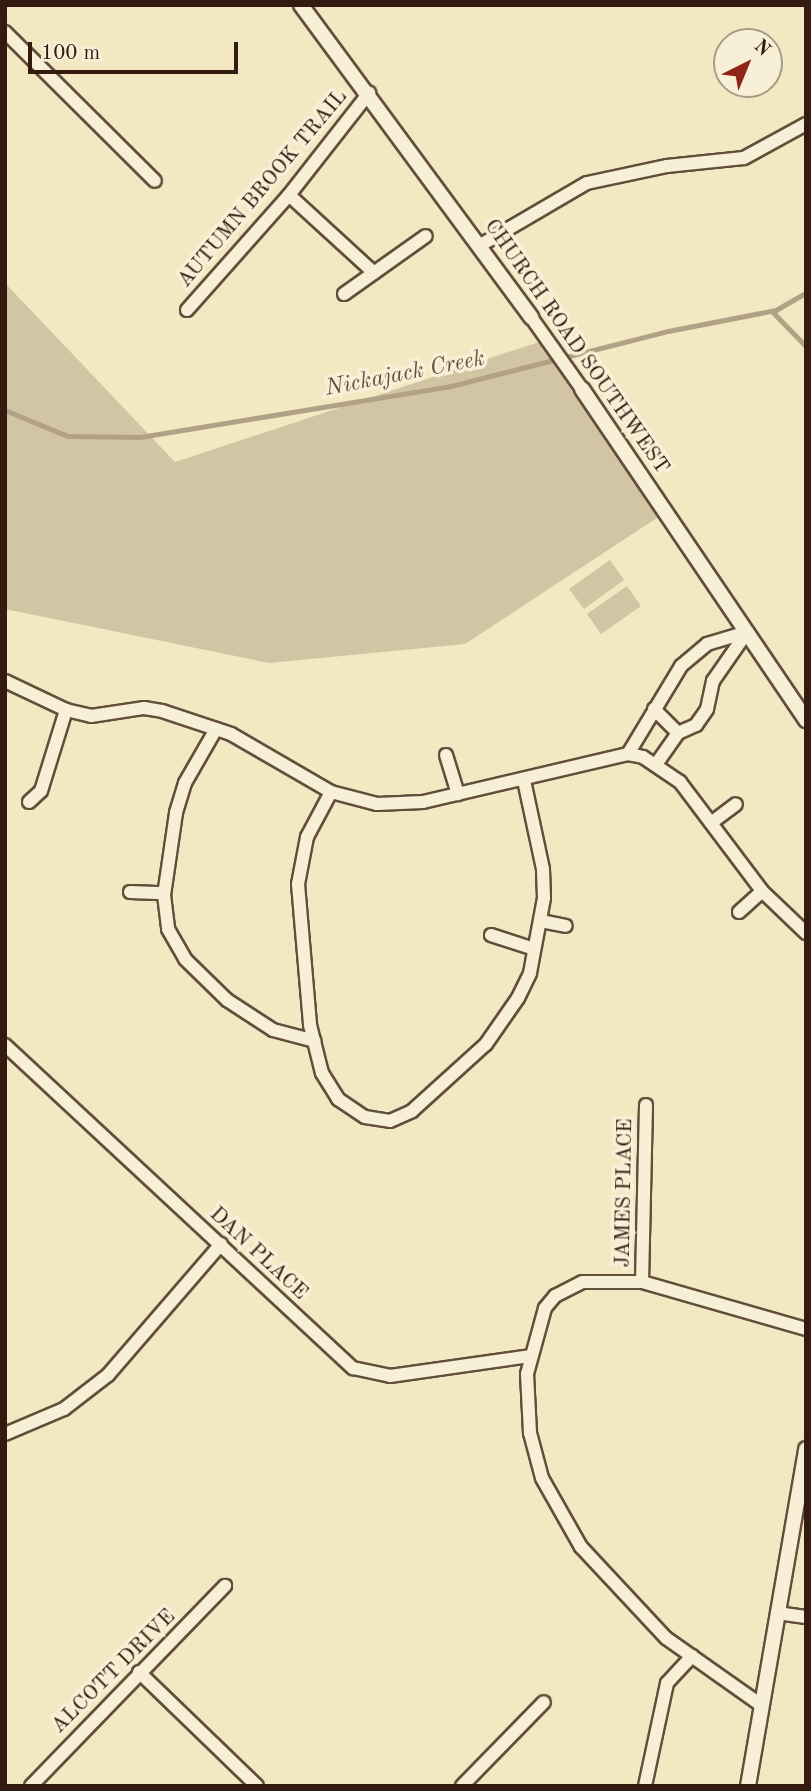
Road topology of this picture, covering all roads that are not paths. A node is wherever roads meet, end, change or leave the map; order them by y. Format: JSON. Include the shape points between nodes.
{"nodes":[{"id":1,"x":301,"y":5,"type":"edge"},
{"id":2,"x":5,"y":32,"type":"edge"},
{"id":3,"x":369,"y":93,"type":"junction"},
{"id":4,"x":806,"y":124,"type":"edge"},
{"id":5,"x":155,"y":181,"type":"dead end"},
{"id":6,"x":289,"y":195,"type":"junction"},
{"id":7,"x":426,"y":236,"type":"dead end"},
{"id":8,"x":479,"y":246,"type":"junction"},
{"id":9,"x":374,"y":273,"type":"junction"},
{"id":10,"x":344,"y":295,"type":"dead end"},
{"id":11,"x":187,"y":310,"type":"dead end"},
{"id":12,"x":531,"y":317,"type":"joint"},
{"id":13,"x":582,"y":389,"type":"joint"},
{"id":14,"x":747,"y":632,"type":"junction"},
{"id":15,"x":5,"y":681,"type":"edge"},
{"id":16,"x":654,"y":709,"type":"junction"},
{"id":17,"x":66,"y":710,"type":"junction"},
{"id":18,"x":806,"y":720,"type":"edge"},
{"id":19,"x":216,"y":729,"type":"junction"},
{"id":20,"x":678,"y":733,"type":"junction"},
{"id":21,"x":628,"y":754,"type":"junction"},
{"id":22,"x":446,"y":755,"type":"dead end"},
{"id":23,"x":657,"y":763,"type":"junction"},
{"id":24,"x":524,"y":780,"type":"junction"},
{"id":25,"x":331,"y":792,"type":"junction"},
{"id":26,"x":458,"y":794,"type":"junction"},
{"id":27,"x":29,"y":802,"type":"dead end"},
{"id":28,"x":736,"y":804,"type":"dead end"},
{"id":29,"x":711,"y":823,"type":"junction"},
{"id":30,"x":762,"y":891,"type":"junction"},
{"id":31,"x":130,"y":892,"type":"dead end"},
{"id":32,"x":164,"y":893,"type":"junction"},
{"id":33,"x":739,"y":912,"type":"dead end"},
{"id":34,"x":541,"y":921,"type":"junction"},
{"id":35,"x":566,"y":926,"type":"dead end"},
{"id":36,"x":805,"y":932,"type":"edge"},
{"id":37,"x":491,"y":935,"type":"dead end"},
{"id":38,"x":534,"y":949,"type":"junction"},
{"id":39,"x":314,"y":1041,"type":"junction"},
{"id":40,"x":5,"y":1045,"type":"edge"},
{"id":41,"x":646,"y":1105,"type":"dead end"},
{"id":42,"x":220,"y":1244,"type":"junction"},
{"id":43,"x":642,"y":1282,"type":"junction"},
{"id":44,"x":806,"y":1329,"type":"edge"},
{"id":45,"x":530,"y":1356,"type":"junction"},
{"id":46,"x":5,"y":1434,"type":"edge"},
{"id":47,"x":806,"y":1449,"type":"edge"},
{"id":48,"x":225,"y":1586,"type":"dead end"},
{"id":49,"x":777,"y":1614,"type":"junction"},
{"id":50,"x":806,"y":1617,"type":"edge"},
{"id":51,"x":692,"y":1656,"type":"junction"},
{"id":52,"x":139,"y":1672,"type":"junction"},
{"id":53,"x":544,"y":1703,"type":"dead end"},
{"id":54,"x":761,"y":1706,"type":"junction"},
{"id":55,"x":31,"y":1786,"type":"edge"},
{"id":56,"x":257,"y":1786,"type":"edge"},
{"id":57,"x":462,"y":1786,"type":"edge"},
{"id":58,"x":645,"y":1786,"type":"edge"},
{"id":59,"x":748,"y":1786,"type":"edge"}],
"edges":[{"from":1,"to":3,"type":"street","name":"CHURCH ROAD SOUTHWEST"},
{"from":2,"to":5,"type":"street"},
{"from":3,"to":6,"type":"street","name":"AUTUMN BROOK TRAIL"},
{"from":3,"to":8,"type":"street","name":"CHURCH ROAD SOUTHWEST"},
{"from":4,"to":8,"type":"street","via":[[744,158],[621,173],[587,183]]},
{"from":6,"to":9,"type":"street"},
{"from":6,"to":11,"type":"street","name":"AUTUMN BROOK TRAIL"},
{"from":7,"to":9,"type":"street"},
{"from":8,"to":12,"type":"street","name":"CHURCH ROAD SOUTHWEST"},
{"from":9,"to":10,"type":"street"},
{"from":12,"to":13,"type":"street","name":"CHURCH ROAD SOUTHWEST"},
{"from":13,"to":14,"type":"street","name":"CHURCH ROAD SOUTHWEST"},
{"from":14,"to":16,"type":"street","via":[[707,644],[694,654]]},
{"from":14,"to":18,"type":"street","name":"CHURCH ROAD SOUTHWEST"},
{"from":14,"to":20,"type":"street","via":[[713,681],[707,709],[696,725]]},
{"from":15,"to":17,"type":"street"},
{"from":16,"to":20,"type":"street"},
{"from":16,"to":21,"type":"street"},
{"from":17,"to":19,"type":"street","via":[[91,716],[144,708],[162,710]]},
{"from":17,"to":27,"type":"street","via":[[41,791]]},
{"from":19,"to":25,"type":"street"},
{"from":19,"to":32,"type":"street","via":[[185,783]]},
{"from":20,"to":23,"type":"street"},
{"from":21,"to":23,"type":"street"},
{"from":21,"to":24,"type":"street"},
{"from":22,"to":26,"type":"street"},
{"from":23,"to":29,"type":"street","via":[[680,782]]},
{"from":24,"to":26,"type":"street"},
{"from":24,"to":34,"type":"street","via":[[543,869]]},
{"from":25,"to":26,"type":"street","via":[[399,805]]},
{"from":25,"to":39,"type":"street","via":[[307,836],[298,884]]},
{"from":28,"to":29,"type":"street"},
{"from":29,"to":30,"type":"street"},
{"from":30,"to":33,"type":"street"},
{"from":30,"to":36,"type":"street"},
{"from":31,"to":32,"type":"street"},
{"from":32,"to":39,"type":"street","via":[[168,929],[185,959],[251,1017],[289,1037]]},
{"from":34,"to":35,"type":"street"},
{"from":34,"to":38,"type":"street"},
{"from":37,"to":38,"type":"street"},
{"from":38,"to":39,"type":"street","via":[[530,973],[504,1022],[486,1044],[402,1118],[365,1117],[338,1100],[322,1073]]},
{"from":40,"to":42,"type":"street","name":"DAN PLACE"},
{"from":41,"to":43,"type":"street","name":"JAMES PLACE"},
{"from":42,"to":45,"type":"street","name":"DAN PLACE","via":[[353,1368],[390,1376]]},
{"from":42,"to":46,"type":"street","via":[[108,1375],[64,1409]]},
{"from":43,"to":44,"type":"street"},
{"from":43,"to":45,"type":"street","via":[[583,1282],[555,1296],[539,1320]]},
{"from":45,"to":51,"type":"street","via":[[526,1402],[530,1433],[542,1478],[555,1504],[581,1547],[614,1584],[666,1638]]},
{"from":47,"to":49,"type":"street"},
{"from":48,"to":52,"type":"street","name":"ALCOTT DRIVE"},
{"from":49,"to":50,"type":"street"},
{"from":49,"to":54,"type":"street"},
{"from":51,"to":54,"type":"street"},
{"from":51,"to":58,"type":"street","via":[[667,1683]]},
{"from":52,"to":55,"type":"street","name":"ALCOTT DRIVE"},
{"from":52,"to":56,"type":"street"},
{"from":53,"to":57,"type":"street"},
{"from":54,"to":59,"type":"street"}]}
